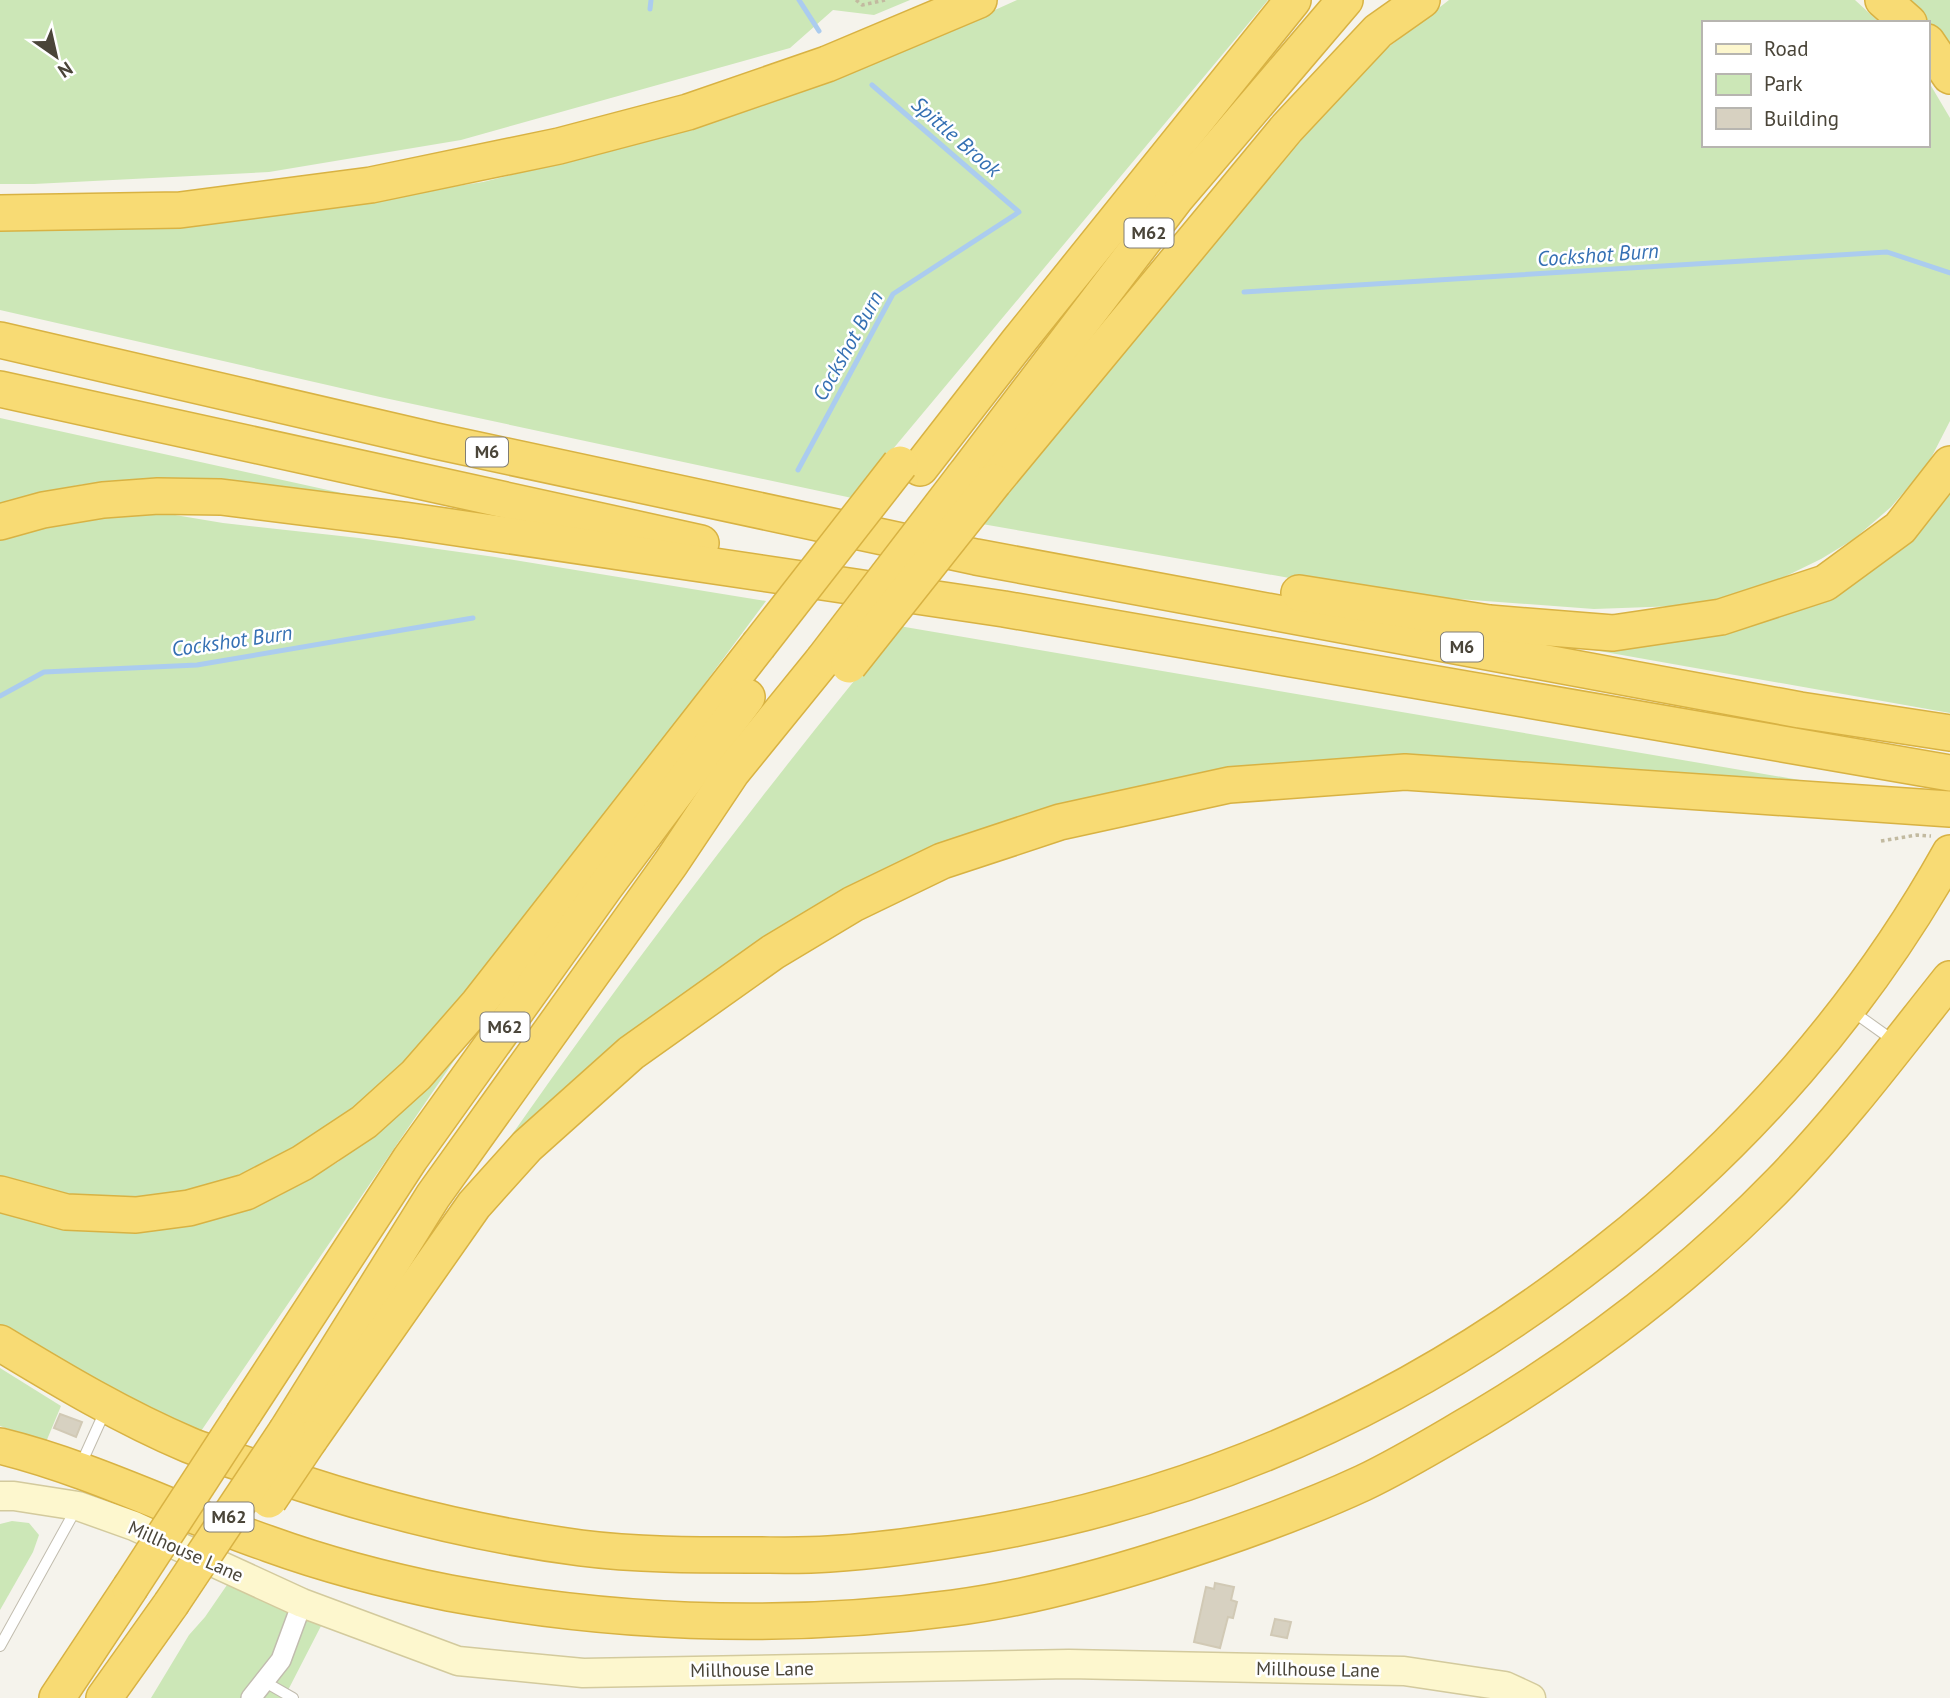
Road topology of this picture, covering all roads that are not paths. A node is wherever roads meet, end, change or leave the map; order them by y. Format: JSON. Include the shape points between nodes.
{"nodes":[{"id":1,"x":979,"y":0,"type":"edge"},
{"id":2,"x":1293,"y":0,"type":"edge"},
{"id":3,"x":1345,"y":0,"type":"edge"},
{"id":4,"x":1422,"y":0,"type":"edge"},
{"id":5,"x":1883,"y":0,"type":"edge"},
{"id":6,"x":1907,"y":21,"type":"edge"},
{"id":7,"x":1929,"y":45,"type":"edge"},
{"id":8,"x":1950,"y":76,"type":"edge"},
{"id":9,"x":0,"y":213,"type":"edge"},
{"id":10,"x":0,"y":340,"type":"edge"},
{"id":11,"x":0,"y":389,"type":"edge"},
{"id":12,"x":1950,"y":464,"type":"edge"},
{"id":13,"x":979,"y":479,"type":"junction"},
{"id":14,"x":0,"y":522,"type":"edge"},
{"id":15,"x":976,"y":557,"type":"junction"},
{"id":16,"x":1004,"y":609,"type":"junction"},
{"id":17,"x":770,"y":649,"type":"junction"},
{"id":18,"x":1950,"y":733,"type":"edge"},
{"id":19,"x":1950,"y":773,"type":"edge"},
{"id":20,"x":1944,"y":844,"type":"edge"},
{"id":21,"x":1950,"y":979,"type":"edge"},
{"id":22,"x":1849,"y":1009,"type":"junction"},
{"id":23,"x":1898,"y":1044,"type":"junction"},
{"id":24,"x":0,"y":1194,"type":"edge"},
{"id":25,"x":0,"y":1343,"type":"edge"},
{"id":26,"x":108,"y":1405,"type":"junction"},
{"id":27,"x":298,"y":1434,"type":"junction"},
{"id":28,"x":0,"y":1446,"type":"edge"},
{"id":29,"x":78,"y":1471,"type":"junction"},
{"id":30,"x":0,"y":1496,"type":"edge"},
{"id":31,"x":78,"y":1507,"type":"junction"},
{"id":32,"x":302,"y":1603,"type":"junction"},
{"id":33,"x":182,"y":1609,"type":"junction"},
{"id":34,"x":0,"y":1646,"type":"edge"},
{"id":35,"x":265,"y":1682,"type":"junction"},
{"id":36,"x":57,"y":1698,"type":"edge"},
{"id":37,"x":104,"y":1698,"type":"edge"},
{"id":38,"x":128,"y":1698,"type":"edge"},
{"id":39,"x":251,"y":1698,"type":"edge"},
{"id":40,"x":293,"y":1698,"type":"edge"},
{"id":41,"x":1531,"y":1698,"type":"edge"}],
"edges":[{"from":1,"to":9,"type":"highway","via":[[827,64],[688,112],[559,146],[371,185],[180,210]]},
{"from":2,"to":17,"type":"highway","number":"M62","via":[[1018,342],[910,466]]},
{"from":3,"to":13,"type":"highway","number":"M62","via":[[1176,198]]},
{"from":4,"to":13,"type":"highway","via":[[1378,31],[1287,128]]},
{"from":5,"to":6,"type":"highway"},
{"from":7,"to":8,"type":"highway"},
{"from":10,"to":15,"type":"highway","number":"M6","via":[[436,441]]},
{"from":11,"to":16,"type":"highway","number":"M6"},
{"from":12,"to":15,"type":"highway","via":[[1900,528],[1825,583],[1721,617],[1613,634],[1489,623],[1181,575]]},
{"from":13,"to":27,"type":"highway","number":"M62","bridge":true,"via":[[836,663],[671,863],[433,1195]]},
{"from":14,"to":16,"type":"highway","via":[[103,500],[221,497]]},
{"from":15,"to":18,"type":"highway","number":"M6","via":[[1800,710]]},
{"from":16,"to":19,"type":"highway","number":"M6"},
{"from":17,"to":24,"type":"highway","via":[[478,1004],[416,1075],[364,1122],[302,1163],[246,1192],[189,1208],[136,1214],[66,1212]]},
{"from":17,"to":36,"type":"highway","number":"M62","bridge":true,"via":[[410,1159]]},
{"from":20,"to":22,"type":"highway"},
{"from":20,"to":27,"type":"highway","via":[[1405,772],[1229,785],[1060,822],[942,862],[853,904],[773,952],[631,1053],[527,1146],[474,1205]]},
{"from":21,"to":23,"type":"highway"},
{"from":22,"to":23,"type":"lane"},
{"from":22,"to":26,"type":"highway","via":[[1759,1114],[1657,1212],[1555,1293],[1465,1352],[1377,1402],[1242,1464],[1054,1521],[931,1543],[830,1554],[697,1555],[583,1548],[451,1525],[332,1494],[189,1445]]},
{"from":23,"to":29,"type":"highway","via":[[1841,1117],[1779,1184],[1638,1310],[1545,1378],[1425,1451],[1302,1509],[1215,1542],[1026,1596],[834,1619],[723,1622],[526,1605],[445,1592],[270,1545]]},
{"from":25,"to":26,"type":"highway"},
{"from":26,"to":29,"type":"lane"},
{"from":27,"to":33,"type":"highway","bridge":true},
{"from":28,"to":29,"type":"highway"},
{"from":30,"to":31,"type":"street","name":"Millhouse Lane"},
{"from":31,"to":32,"type":"street","name":"Millhouse Lane","via":[[134,1526]]},
{"from":31,"to":34,"type":"lane"},
{"from":32,"to":35,"type":"street","via":[[281,1660]]},
{"from":32,"to":41,"type":"street","name":"Millhouse Lane","via":[[458,1661],[583,1673],[1069,1664],[1391,1670],[1506,1686]]},
{"from":33,"to":37,"type":"highway"},
{"from":33,"to":38,"type":"highway"},
{"from":35,"to":39,"type":"street"},
{"from":35,"to":40,"type":"lane"}]}
